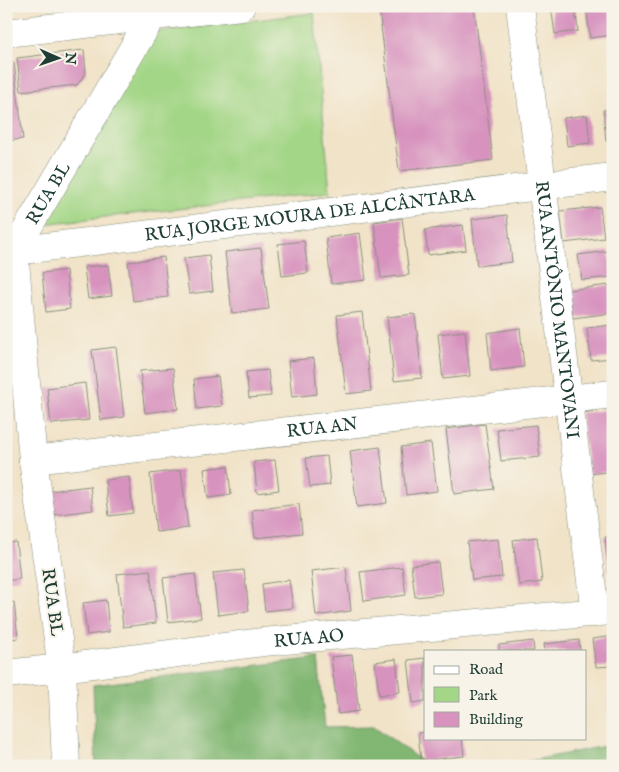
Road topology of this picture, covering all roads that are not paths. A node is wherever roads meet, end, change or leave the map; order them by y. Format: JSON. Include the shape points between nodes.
{"nodes":[{"id":1,"x":241,"y":6,"type":"edge"},
{"id":2,"x":520,"y":6,"type":"edge"},
{"id":3,"x":155,"y":11,"type":"edge"},
{"id":4,"x":6,"y":33,"type":"edge"},
{"id":5,"x":613,"y":177,"type":"edge"},
{"id":6,"x":541,"y":185,"type":"junction"},
{"id":7,"x":10,"y":252,"type":"edge"},
{"id":8,"x":613,"y":394,"type":"edge"},
{"id":9,"x":569,"y":399,"type":"junction"},
{"id":10,"x":33,"y":460,"type":"junction"},
{"id":11,"x":604,"y":612,"type":"edge"},
{"id":12,"x":62,"y":668,"type":"junction"},
{"id":13,"x":6,"y":674,"type":"edge"},
{"id":14,"x":66,"y":766,"type":"edge"}],
"edges":[{"from":1,"to":3,"type":"street"},
{"from":2,"to":6,"type":"street","name":"RUA ANTÔNIO MANTOVANI"},
{"from":3,"to":4,"type":"street"},
{"from":3,"to":7,"type":"street","name":"RUA BL"},
{"from":5,"to":6,"type":"street","name":"RUA JORGE MOURA DE ALCÂNTARA"},
{"from":6,"to":7,"type":"street","name":"RUA JORGE MOURA DE ALCÂNTARA"},
{"from":6,"to":9,"type":"street","name":"RUA ANTÔNIO MANTOVANI"},
{"from":7,"to":10,"type":"street","name":"RUA BL"},
{"from":8,"to":9,"type":"street","name":"RUA AN"},
{"from":9,"to":10,"type":"street","name":"RUA AN"},
{"from":9,"to":11,"type":"street","name":"RUA ANTÔNIO MANTOVANI"},
{"from":10,"to":12,"type":"street","name":"RUA BL"},
{"from":11,"to":12,"type":"street","name":"RUA AO","via":[[263,642]]},
{"from":12,"to":13,"type":"street","name":"RUA AO"},
{"from":12,"to":14,"type":"street","name":"RUA BL"}]}
